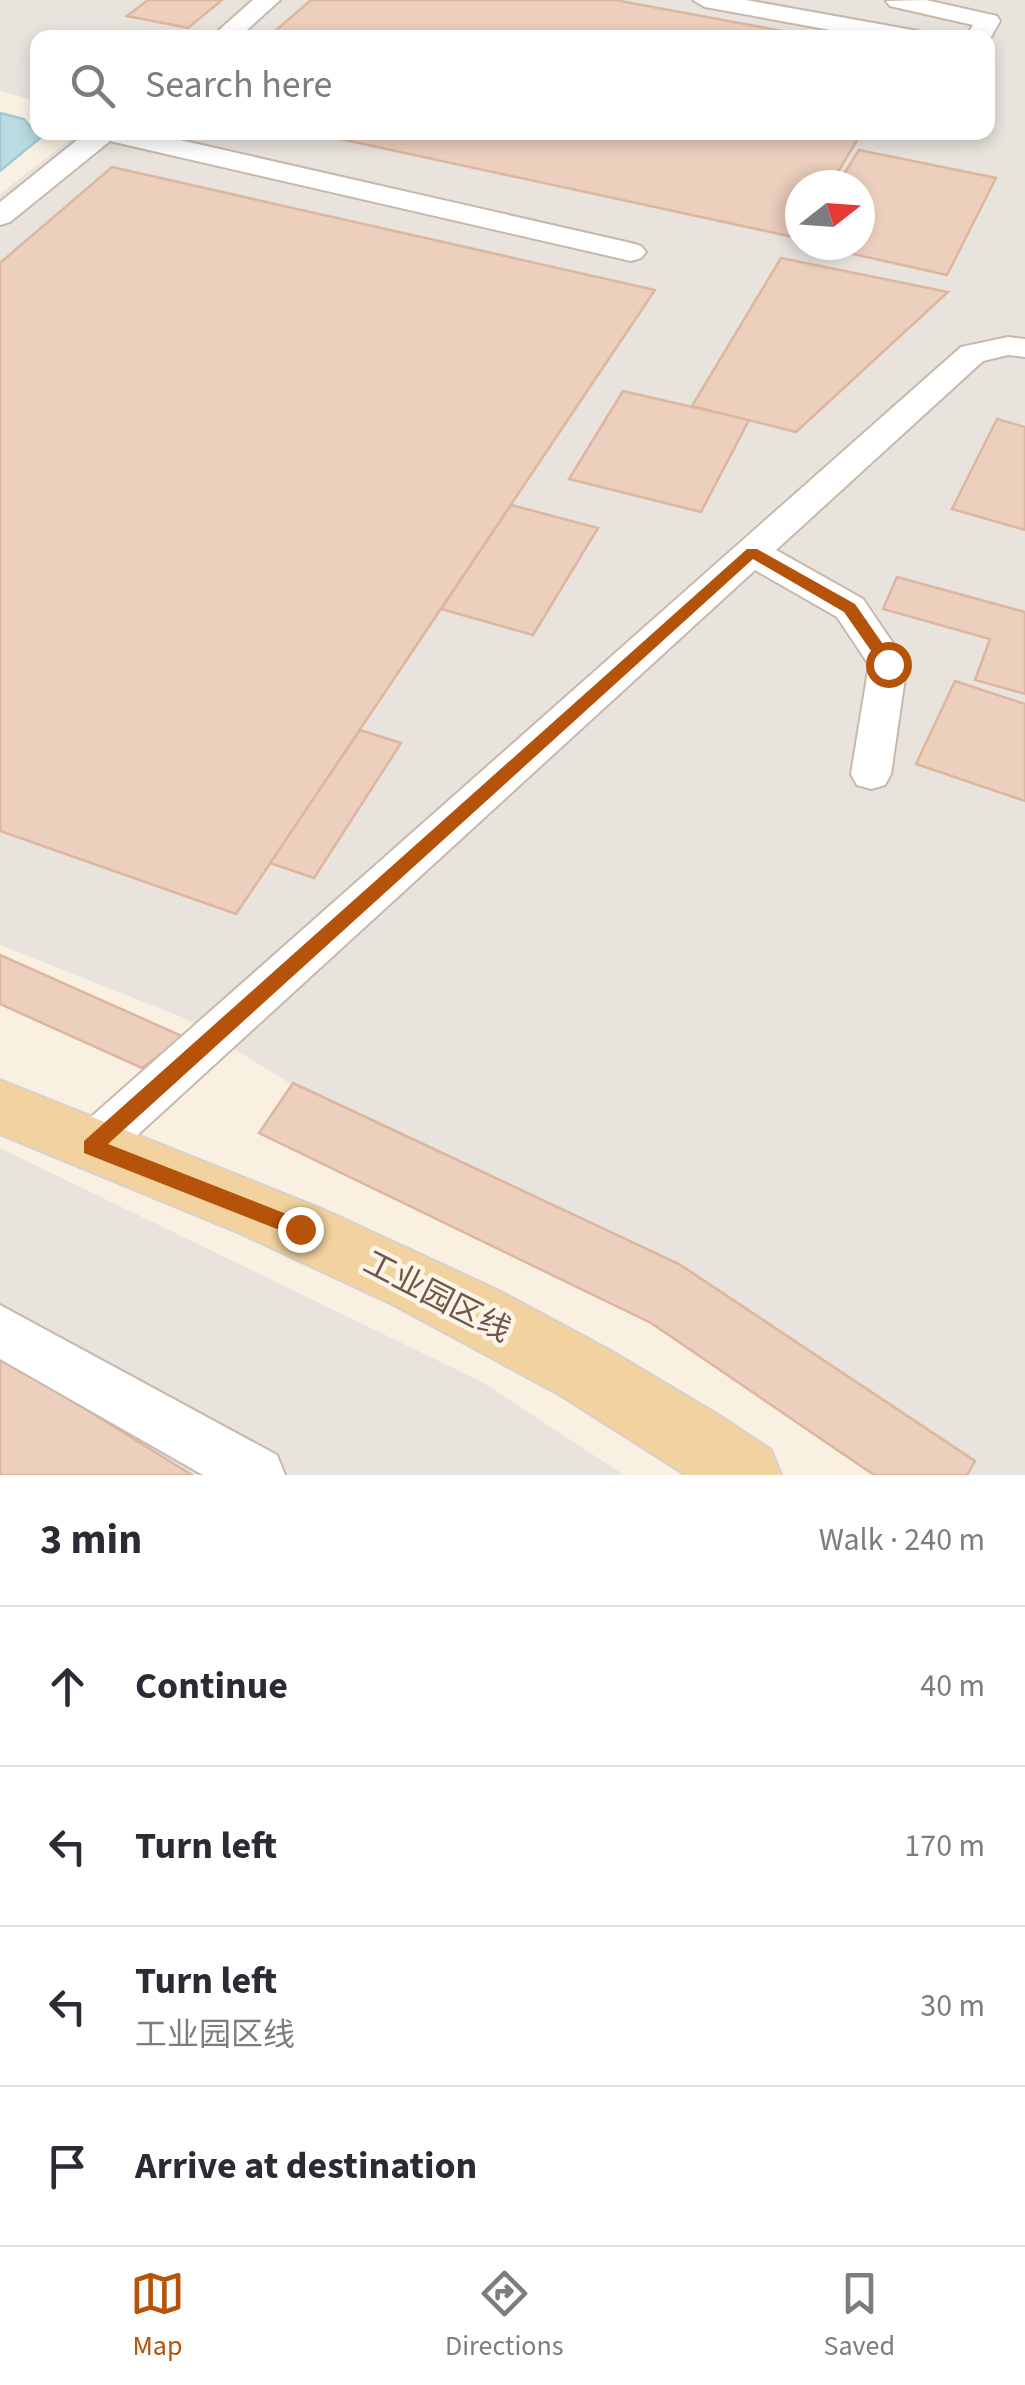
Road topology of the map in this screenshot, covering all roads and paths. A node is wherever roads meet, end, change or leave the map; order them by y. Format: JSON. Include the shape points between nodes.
{"nodes":[{"id":1,"x":268,"y":0,"type":"edge"},
{"id":2,"x":705,"y":0,"type":"edge"},
{"id":3,"x":898,"y":0,"type":"edge"},
{"id":4,"x":232,"y":30,"type":"edge"},
{"id":5,"x":873,"y":30,"type":"edge"},
{"id":6,"x":983,"y":30,"type":"edge"},
{"id":7,"x":95,"y":140,"type":"edge"},
{"id":8,"x":140,"y":140,"type":"edge"},
{"id":9,"x":0,"y":216,"type":"edge"},
{"id":10,"x":632,"y":252,"type":"dead end"},
{"id":11,"x":1025,"y":348,"type":"edge"},
{"id":12,"x":752,"y":552,"type":"junction"},
{"id":13,"x":872,"y":774,"type":"dead end"},
{"id":14,"x":0,"y":1106,"type":"edge"},
{"id":15,"x":91,"y":1147,"type":"junction"},
{"id":16,"x":0,"y":1330,"type":"edge"},
{"id":17,"x":257,"y":1475,"type":"edge"},
{"id":18,"x":746,"y":1475,"type":"edge"}],
"edges":[{"from":1,"to":4,"type":"lane"},
{"from":2,"to":5,"type":"lane"},
{"from":3,"to":6,"type":"lane","via":[[988,21]]},
{"from":7,"to":9,"type":"lane"},
{"from":8,"to":10,"type":"lane"},
{"from":11,"to":12,"type":"lane","via":[[972,354]]},
{"from":12,"to":13,"type":"lane","via":[[850,608],[888,664]]},
{"from":12,"to":15,"type":"lane"},
{"from":14,"to":15,"type":"main road","name":"工业园区线"},
{"from":15,"to":18,"type":"main road","name":"工业园区线","via":[[300,1229],[426,1289],[660,1414]]},
{"from":16,"to":17,"type":"lane"}]}
